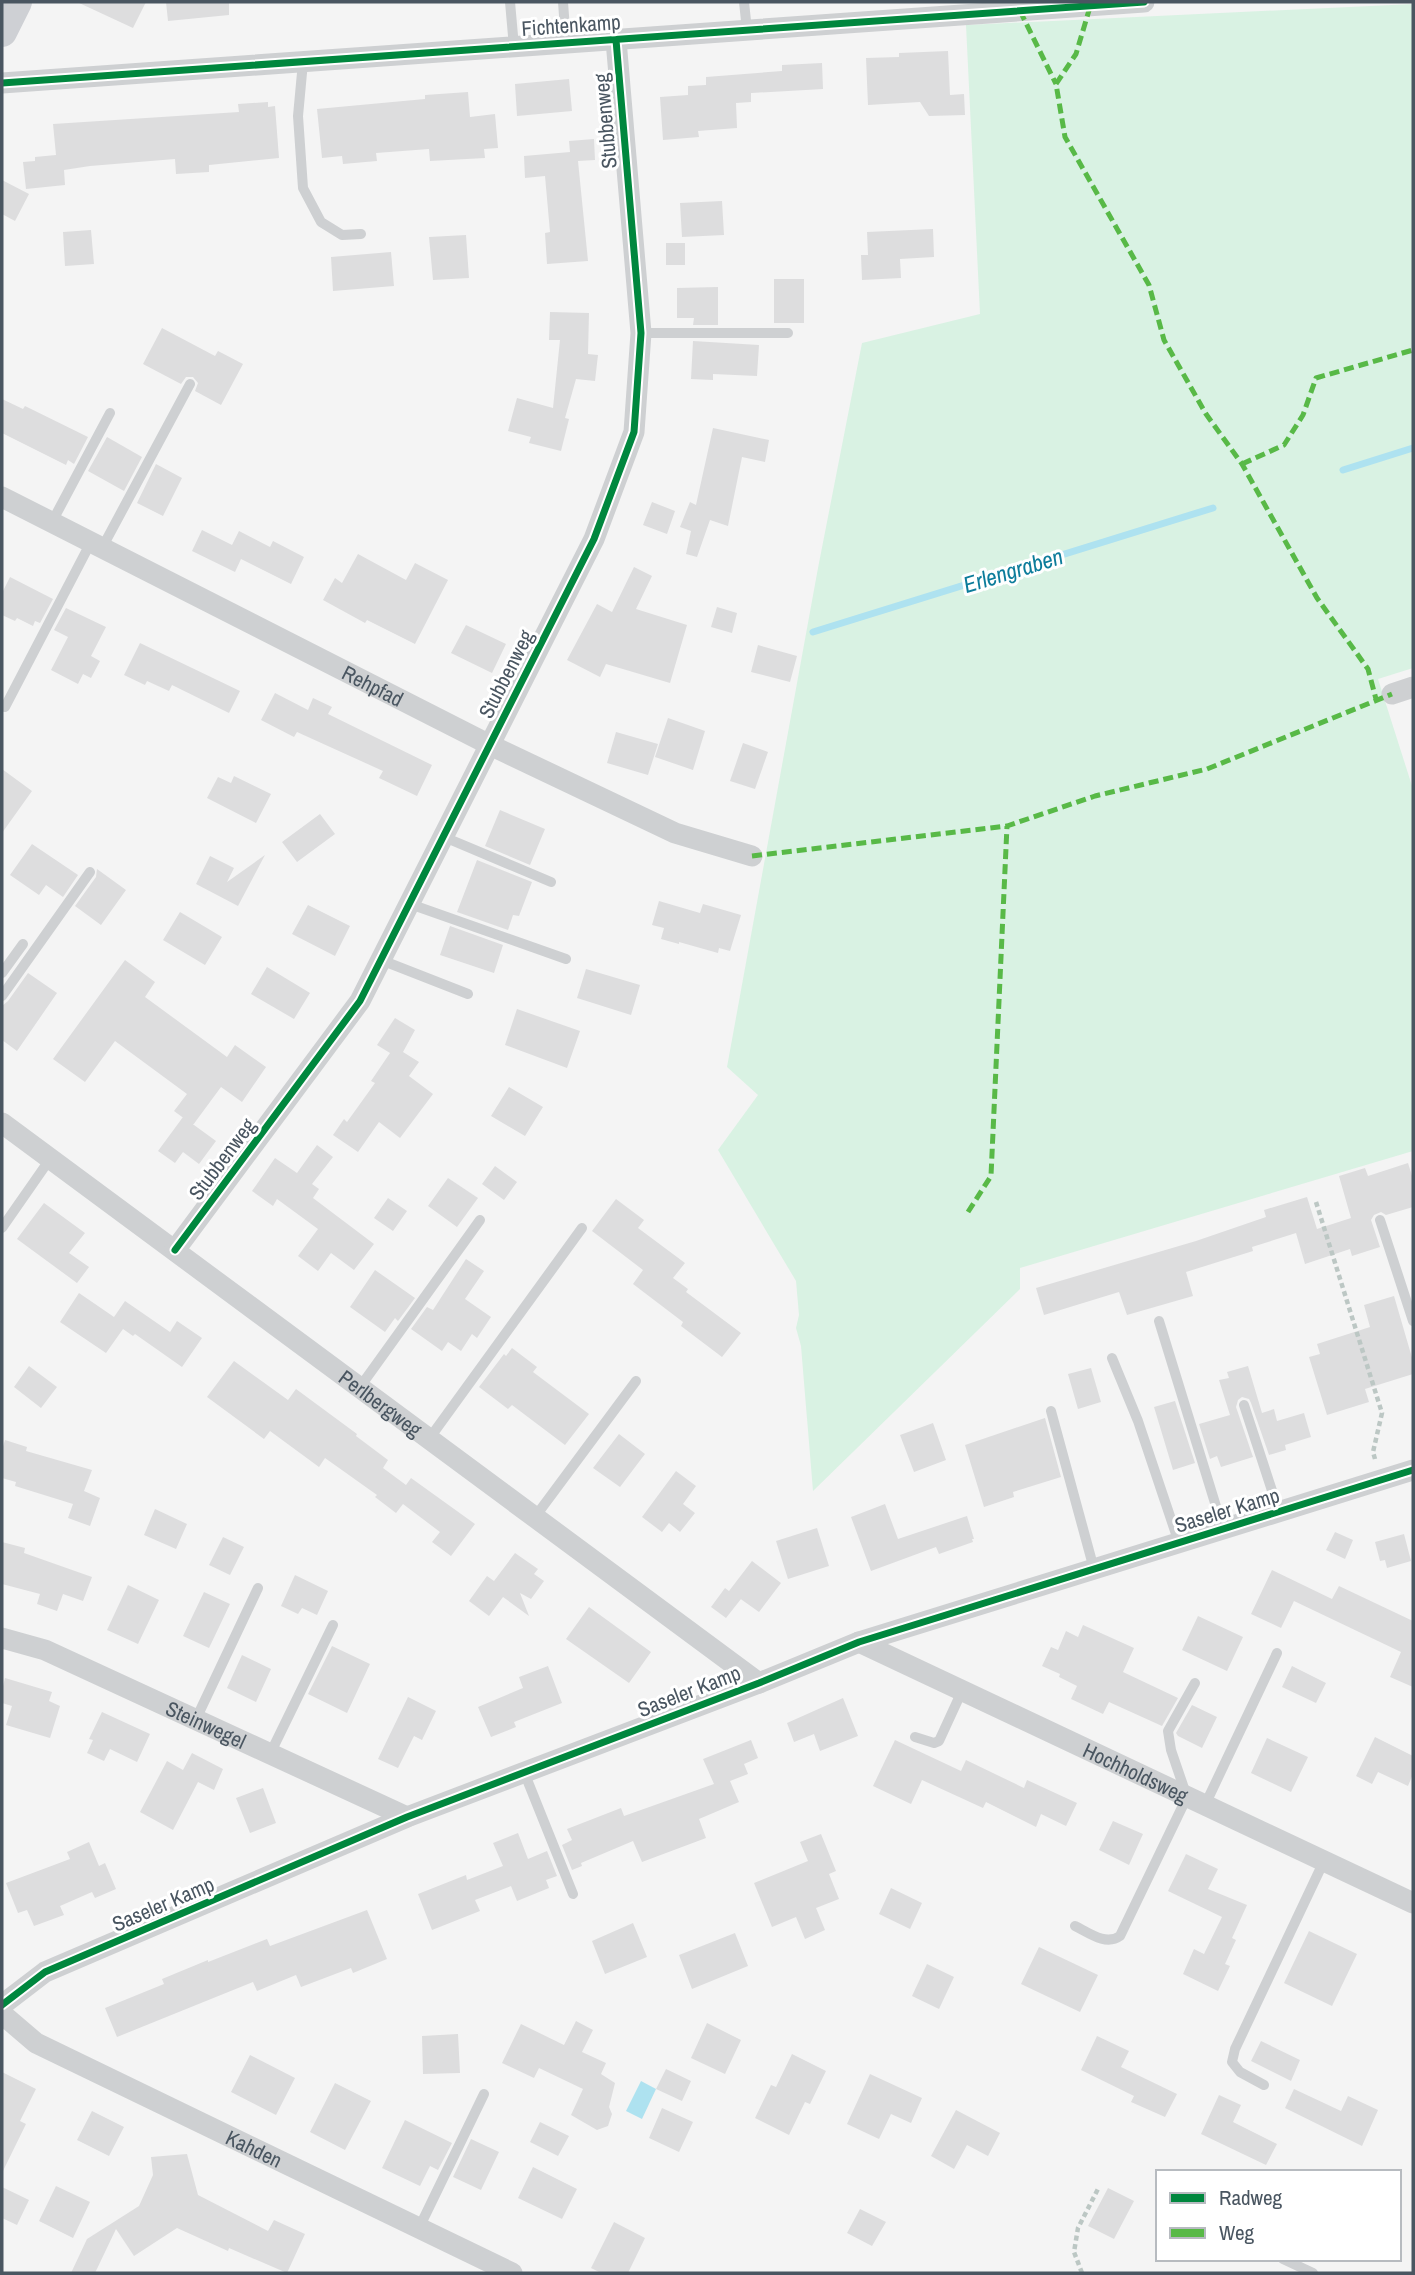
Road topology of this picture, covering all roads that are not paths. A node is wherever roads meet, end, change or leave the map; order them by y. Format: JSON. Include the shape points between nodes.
{"nodes":[{"id":1,"x":17,"y":2,"type":"edge"},
{"id":2,"x":510,"y":2,"type":"edge"},
{"id":3,"x":563,"y":2,"type":"edge"},
{"id":4,"x":744,"y":2,"type":"edge"},
{"id":5,"x":1144,"y":2,"type":"edge"},
{"id":6,"x":980,"y":8,"type":"edge"},
{"id":7,"x":747,"y":30,"type":"junction"},
{"id":8,"x":2,"y":32,"type":"edge"},
{"id":9,"x":616,"y":40,"type":"junction"},
{"id":10,"x":566,"y":43,"type":"junction"},
{"id":11,"x":514,"y":47,"type":"junction"},
{"id":12,"x":303,"y":62,"type":"junction"},
{"id":13,"x":2,"y":83,"type":"edge"},
{"id":14,"x":361,"y":234,"type":"dead end"},
{"id":15,"x":641,"y":333,"type":"junction"},
{"id":16,"x":788,"y":333,"type":"dead end"},
{"id":17,"x":190,"y":384,"type":"dead end"},
{"id":18,"x":110,"y":413,"type":"dead end"},
{"id":19,"x":2,"y":497,"type":"edge"},
{"id":20,"x":52,"y":522,"type":"junction"},
{"id":21,"x":97,"y":545,"type":"junction"},
{"id":22,"x":1413,"y":687,"type":"edge"},
{"id":23,"x":1391,"y":694,"type":"dead end"},
{"id":24,"x":5,"y":707,"type":"dead end"},
{"id":25,"x":490,"y":745,"type":"junction"},
{"id":26,"x":444,"y":837,"type":"junction"},
{"id":27,"x":752,"y":856,"type":"dead end"},
{"id":28,"x":90,"y":872,"type":"dead end"},
{"id":29,"x":551,"y":882,"type":"dead end"},
{"id":30,"x":410,"y":904,"type":"junction"},
{"id":31,"x":23,"y":944,"type":"dead end"},
{"id":32,"x":566,"y":959,"type":"dead end"},
{"id":33,"x":381,"y":960,"type":"junction"},
{"id":34,"x":2,"y":973,"type":"edge"},
{"id":35,"x":468,"y":994,"type":"dead end"},
{"id":36,"x":2,"y":996,"type":"edge"},
{"id":37,"x":2,"y":1123,"type":"edge"},
{"id":38,"x":50,"y":1158,"type":"junction"},
{"id":39,"x":480,"y":1220,"type":"dead end"},
{"id":40,"x":1380,"y":1220,"type":"dead end"},
{"id":41,"x":2,"y":1228,"type":"edge"},
{"id":42,"x":582,"y":1228,"type":"dead end"},
{"id":43,"x":175,"y":1250,"type":"junction"},
{"id":44,"x":1159,"y":1321,"type":"dead end"},
{"id":45,"x":1413,"y":1321,"type":"edge"},
{"id":46,"x":1112,"y":1358,"type":"dead end"},
{"id":47,"x":636,"y":1381,"type":"dead end"},
{"id":48,"x":360,"y":1387,"type":"junction"},
{"id":49,"x":1244,"y":1405,"type":"dead end"},
{"id":50,"x":1051,"y":1411,"type":"dead end"},
{"id":51,"x":429,"y":1438,"type":"junction"},
{"id":52,"x":1413,"y":1470,"type":"edge"},
{"id":53,"x":1279,"y":1512,"type":"junction"},
{"id":54,"x":534,"y":1517,"type":"junction"},
{"id":55,"x":1223,"y":1529,"type":"junction"},
{"id":56,"x":1180,"y":1543,"type":"junction"},
{"id":57,"x":1094,"y":1569,"type":"junction"},
{"id":58,"x":258,"y":1588,"type":"dead end"},
{"id":59,"x":333,"y":1625,"type":"dead end"},
{"id":60,"x":2,"y":1638,"type":"edge"},
{"id":61,"x":859,"y":1642,"type":"junction"},
{"id":62,"x":1277,"y":1653,"type":"dead end"},
{"id":63,"x":759,"y":1683,"type":"junction"},
{"id":64,"x":1195,"y":1683,"type":"dead end"},
{"id":65,"x":962,"y":1691,"type":"junction"},
{"id":66,"x":196,"y":1719,"type":"junction"},
{"id":67,"x":915,"y":1737,"type":"dead end"},
{"id":68,"x":270,"y":1754,"type":"junction"},
{"id":69,"x":524,"y":1772,"type":"junction"},
{"id":70,"x":1196,"y":1801,"type":"junction"},
{"id":71,"x":407,"y":1817,"type":"junction"},
{"id":72,"x":1324,"y":1861,"type":"junction"},
{"id":73,"x":573,"y":1894,"type":"dead end"},
{"id":74,"x":1413,"y":1903,"type":"edge"},
{"id":75,"x":1075,"y":1926,"type":"dead end"},
{"id":76,"x":2,"y":2005,"type":"edge"},
{"id":77,"x":2,"y":2014,"type":"edge"},
{"id":78,"x":1264,"y":2085,"type":"dead end"},
{"id":79,"x":484,"y":2094,"type":"dead end"},
{"id":80,"x":419,"y":2228,"type":"junction"},
{"id":81,"x":1287,"y":2261,"type":"edge"},
{"id":82,"x":512,"y":2273,"type":"edge"},
{"id":83,"x":1313,"y":2273,"type":"edge"}],
"edges":[{"from":1,"to":8,"type":"main road"},
{"from":2,"to":11,"type":"lane"},
{"from":3,"to":10,"type":"lane"},
{"from":4,"to":7,"type":"lane"},
{"from":5,"to":6,"type":"street","name":"Fichtenkamp"},
{"from":6,"to":7,"type":"street","name":"Fichtenkamp"},
{"from":7,"to":9,"type":"street","name":"Fichtenkamp"},
{"from":9,"to":10,"type":"street","name":"Fichtenkamp"},
{"from":9,"to":15,"type":"street","name":"Stubbenweg"},
{"from":10,"to":11,"type":"street","name":"Fichtenkamp"},
{"from":11,"to":12,"type":"street","name":"Fichtenkamp"},
{"from":12,"to":13,"type":"street","name":"Fichtenkamp"},
{"from":12,"to":14,"type":"lane","via":[[298,116],[303,188],[321,222],[342,235]]},
{"from":15,"to":16,"type":"lane"},
{"from":15,"to":25,"type":"street","name":"Stubbenweg","via":[[634,432],[594,539]]},
{"from":17,"to":21,"type":"lane"},
{"from":18,"to":20,"type":"lane"},
{"from":19,"to":20,"type":"street","name":"Rehpfad"},
{"from":20,"to":21,"type":"street","name":"Rehpfad"},
{"from":21,"to":24,"type":"lane"},
{"from":21,"to":25,"type":"street","name":"Rehpfad"},
{"from":22,"to":23,"type":"street"},
{"from":25,"to":26,"type":"street","name":"Stubbenweg"},
{"from":25,"to":27,"type":"street","name":"Rehpfad","via":[[675,833]]},
{"from":26,"to":29,"type":"lane"},
{"from":26,"to":30,"type":"street","name":"Stubbenweg"},
{"from":28,"to":36,"type":"lane"},
{"from":30,"to":32,"type":"lane"},
{"from":30,"to":33,"type":"street","name":"Stubbenweg"},
{"from":31,"to":34,"type":"lane"},
{"from":33,"to":35,"type":"lane"},
{"from":33,"to":43,"type":"street","name":"Stubbenweg","via":[[360,1001]]},
{"from":37,"to":38,"type":"street","name":"Perlbergweg"},
{"from":38,"to":41,"type":"lane"},
{"from":38,"to":43,"type":"street","name":"Perlbergweg"},
{"from":39,"to":48,"type":"lane"},
{"from":40,"to":45,"type":"lane"},
{"from":42,"to":51,"type":"lane"},
{"from":43,"to":48,"type":"street","name":"Perlbergweg"},
{"from":44,"to":55,"type":"lane"},
{"from":46,"to":56,"type":"lane"},
{"from":47,"to":54,"type":"lane"},
{"from":48,"to":51,"type":"street","name":"Perlbergweg"},
{"from":49,"to":53,"type":"lane"},
{"from":50,"to":57,"type":"lane"},
{"from":51,"to":54,"type":"street","name":"Perlbergweg"},
{"from":52,"to":53,"type":"street","name":"Saseler Kamp"},
{"from":53,"to":55,"type":"street","name":"Saseler Kamp"},
{"from":54,"to":63,"type":"street","name":"Perlbergweg"},
{"from":55,"to":56,"type":"street","name":"Saseler Kamp"},
{"from":56,"to":57,"type":"street","name":"Saseler Kamp"},
{"from":57,"to":61,"type":"street","name":"Saseler Kamp"},
{"from":58,"to":66,"type":"lane"},
{"from":59,"to":68,"type":"lane"},
{"from":60,"to":66,"type":"street","name":"Steinwegel","via":[[45,1650]]},
{"from":61,"to":63,"type":"street","name":"Saseler Kamp"},
{"from":61,"to":65,"type":"street","name":"Hochholdsweg"},
{"from":62,"to":70,"type":"lane"},
{"from":63,"to":69,"type":"street","name":"Saseler Kamp"},
{"from":64,"to":70,"type":"lane","via":[[1168,1731],[1171,1750]]},
{"from":65,"to":67,"type":"lane","via":[[939,1741]]},
{"from":65,"to":70,"type":"street","name":"Hochholdsweg"},
{"from":66,"to":68,"type":"street","name":"Steinwegel"},
{"from":68,"to":71,"type":"street","name":"Steinwegel"},
{"from":69,"to":71,"type":"street","name":"Saseler Kamp"},
{"from":69,"to":73,"type":"lane"},
{"from":70,"to":72,"type":"street","name":"Hochholdsweg"},
{"from":70,"to":75,"type":"lane","via":[[1120,1936],[1106,1941]]},
{"from":71,"to":76,"type":"street","name":"Saseler Kamp","via":[[45,1972]]},
{"from":72,"to":74,"type":"street","name":"Hochholdsweg"},
{"from":72,"to":78,"type":"lane","via":[[1235,2049],[1232,2062],[1240,2072]]},
{"from":77,"to":80,"type":"street","name":"Kahden","via":[[36,2043]]},
{"from":79,"to":80,"type":"lane"},
{"from":80,"to":82,"type":"street","name":"Kahden"},
{"from":81,"to":83,"type":"lane"}]}
